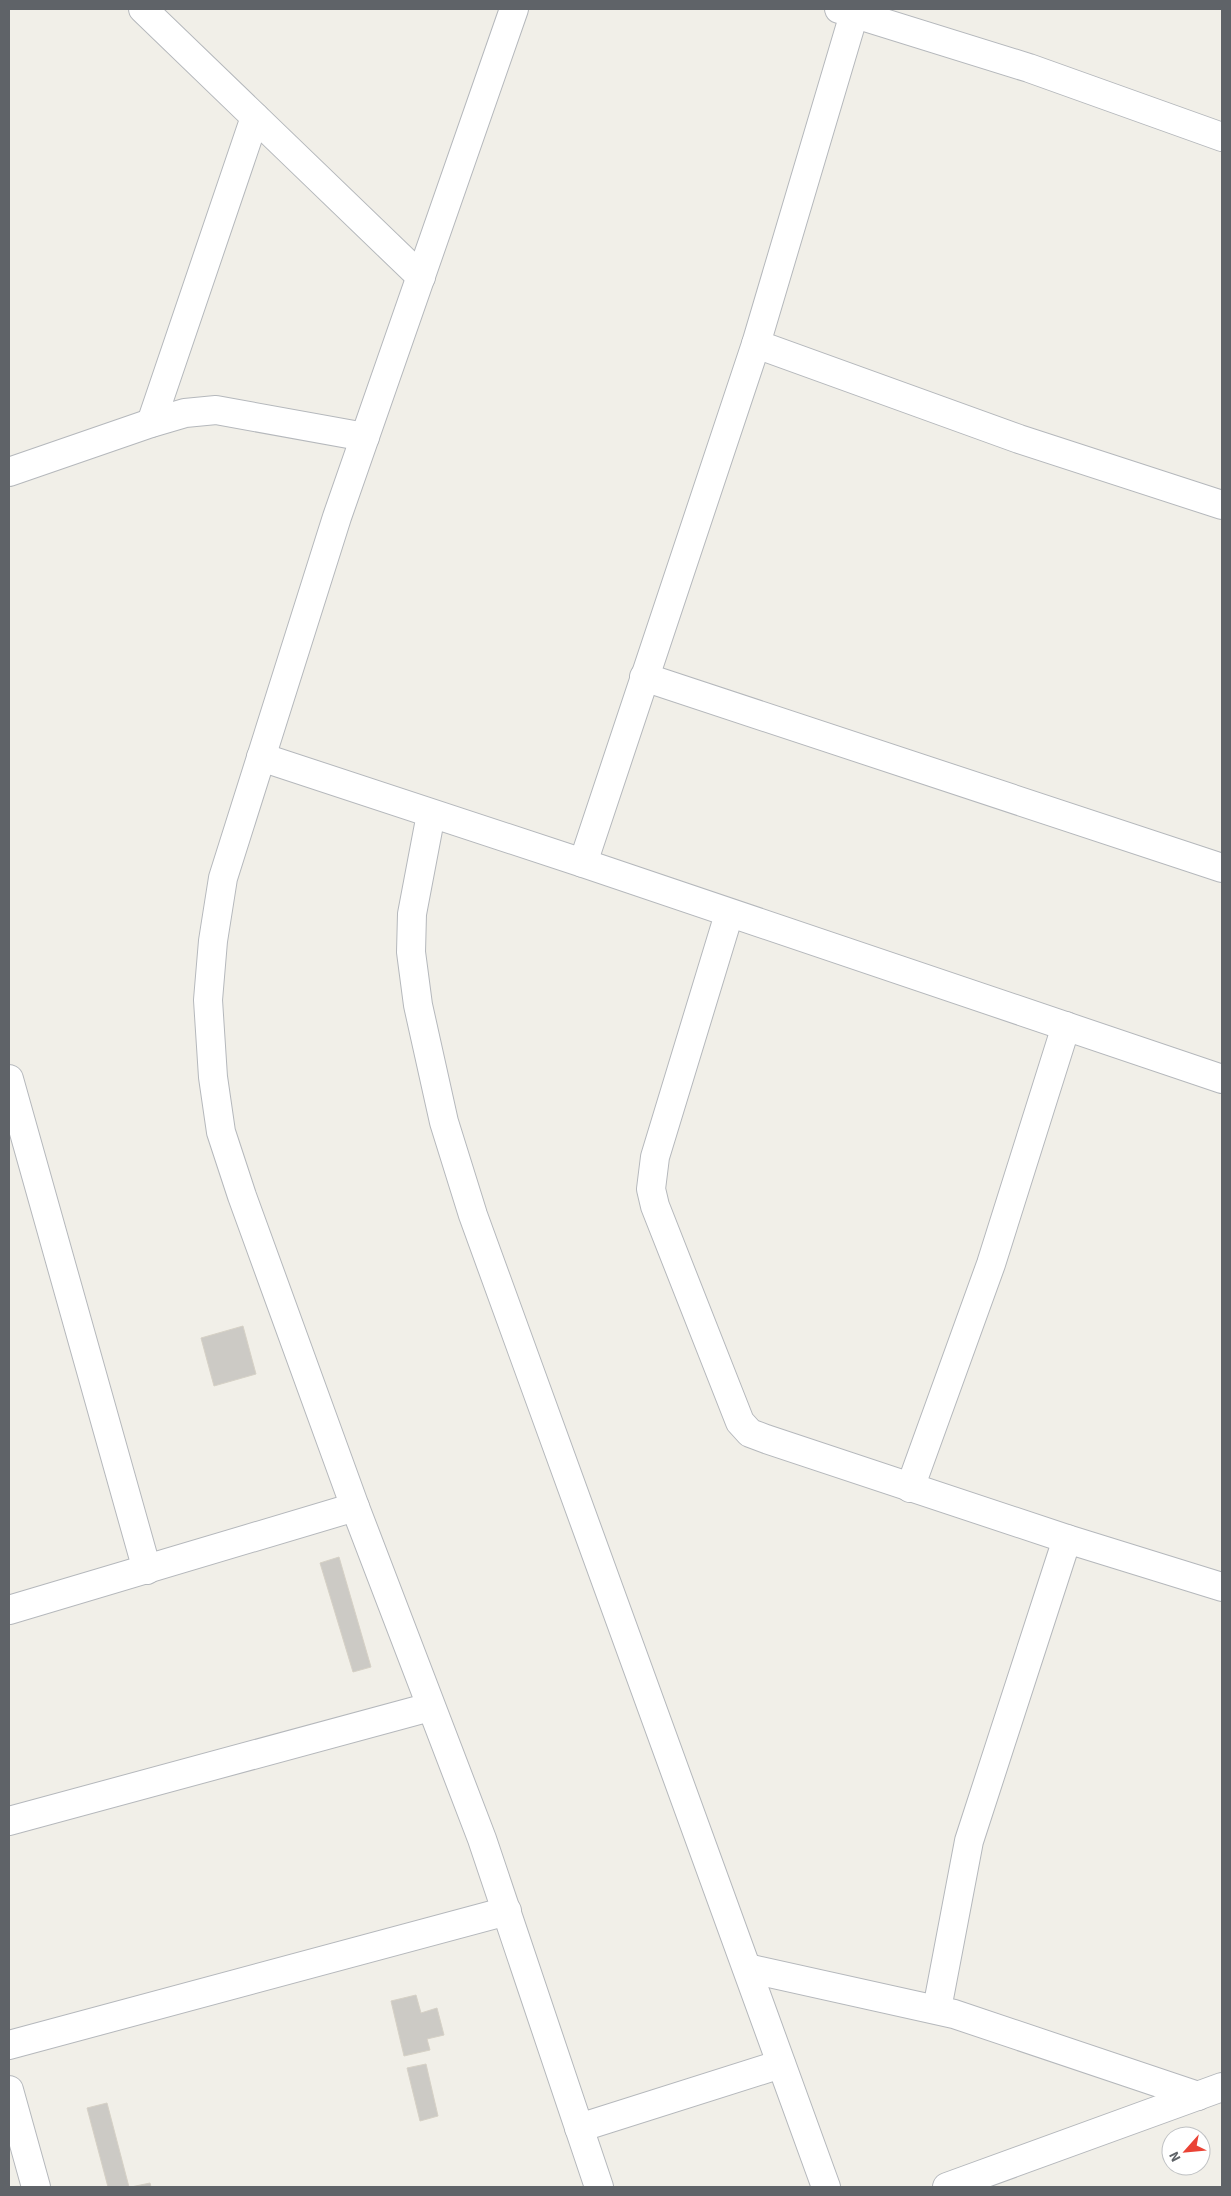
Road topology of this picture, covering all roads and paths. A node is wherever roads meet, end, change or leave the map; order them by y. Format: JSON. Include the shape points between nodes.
{"nodes":[{"id":1,"x":143,"y":9,"type":"edge"},
{"id":2,"x":514,"y":9,"type":"edge"},
{"id":3,"x":846,"y":11,"type":"edge"},
{"id":4,"x":255,"y":117,"type":"junction"},
{"id":5,"x":1222,"y":136,"type":"edge"},
{"id":6,"x":421,"y":277,"type":"junction"},
{"id":7,"x":756,"y":344,"type":"junction"},
{"id":8,"x":151,"y":423,"type":"junction"},
{"id":9,"x":365,"y":437,"type":"junction"},
{"id":10,"x":9,"y":472,"type":"edge"},
{"id":11,"x":1222,"y":505,"type":"edge"},
{"id":12,"x":644,"y":677,"type":"junction"},
{"id":13,"x":261,"y":757,"type":"junction"},
{"id":14,"x":431,"y":814,"type":"junction"},
{"id":15,"x":584,"y":863,"type":"junction"},
{"id":16,"x":1222,"y":868,"type":"edge"},
{"id":17,"x":729,"y":914,"type":"junction"},
{"id":18,"x":1066,"y":1026,"type":"junction"},
{"id":19,"x":9,"y":1079,"type":"edge"},
{"id":20,"x":1222,"y":1079,"type":"edge"},
{"id":21,"x":910,"y":1488,"type":"junction"},
{"id":22,"x":355,"y":1507,"type":"junction"},
{"id":23,"x":1067,"y":1540,"type":"junction"},
{"id":24,"x":148,"y":1570,"type":"junction"},
{"id":25,"x":1222,"y":1586,"type":"edge"},
{"id":26,"x":9,"y":1610,"type":"edge"},
{"id":27,"x":430,"y":1707,"type":"junction"},
{"id":28,"x":9,"y":1821,"type":"edge"},
{"id":29,"x":507,"y":1911,"type":"junction"},
{"id":30,"x":747,"y":1968,"type":"junction"},
{"id":31,"x":937,"y":2009,"type":"junction"},
{"id":32,"x":9,"y":2046,"type":"edge"},
{"id":33,"x":781,"y":2064,"type":"junction"},
{"id":34,"x":9,"y":2090,"type":"edge"},
{"id":35,"x":1210,"y":2091,"type":"edge"},
{"id":36,"x":579,"y":2128,"type":"junction"},
{"id":37,"x":36,"y":2187,"type":"edge"},
{"id":38,"x":599,"y":2187,"type":"edge"},
{"id":39,"x":826,"y":2187,"type":"edge"},
{"id":40,"x":947,"y":2187,"type":"edge"}],
"edges":[{"from":1,"to":4,"type":"street"},
{"from":2,"to":6,"type":"street"},
{"from":3,"to":5,"type":"street","via":[[1029,68]]},
{"from":3,"to":7,"type":"street"},
{"from":4,"to":6,"type":"street"},
{"from":4,"to":8,"type":"street"},
{"from":6,"to":9,"type":"street"},
{"from":7,"to":11,"type":"street","via":[[1020,439]]},
{"from":7,"to":12,"type":"street"},
{"from":8,"to":9,"type":"street","via":[[185,413],[216,410]]},
{"from":8,"to":10,"type":"street"},
{"from":9,"to":13,"type":"street"},
{"from":12,"to":15,"type":"street"},
{"from":12,"to":16,"type":"street"},
{"from":13,"to":14,"type":"street"},
{"from":13,"to":22,"type":"street","via":[[223,878],[213,941],[208,1000],[213,1077],[221,1132],[238,1186]]},
{"from":14,"to":15,"type":"street"},
{"from":14,"to":30,"type":"street","via":[[412,914],[411,952],[418,1005],[444,1122],[473,1215]]},
{"from":15,"to":17,"type":"street"},
{"from":17,"to":18,"type":"street"},
{"from":17,"to":21,"type":"street","via":[[655,1157],[651,1189],[655,1206],[740,1422],[750,1433]]},
{"from":18,"to":20,"type":"street"},
{"from":18,"to":21,"type":"street","via":[[990,1264]]},
{"from":19,"to":24,"type":"street"},
{"from":21,"to":23,"type":"street"},
{"from":22,"to":24,"type":"street"},
{"from":22,"to":27,"type":"street"},
{"from":23,"to":25,"type":"street"},
{"from":23,"to":31,"type":"street","via":[[968,1841]]},
{"from":24,"to":26,"type":"street"},
{"from":27,"to":28,"type":"street"},
{"from":27,"to":29,"type":"street"},
{"from":29,"to":32,"type":"street"},
{"from":29,"to":36,"type":"street"},
{"from":30,"to":31,"type":"street"},
{"from":30,"to":33,"type":"street"},
{"from":31,"to":35,"type":"street"},
{"from":33,"to":36,"type":"street"},
{"from":33,"to":39,"type":"street"},
{"from":34,"to":37,"type":"street"},
{"from":35,"to":40,"type":"street"},
{"from":36,"to":38,"type":"street"}]}
